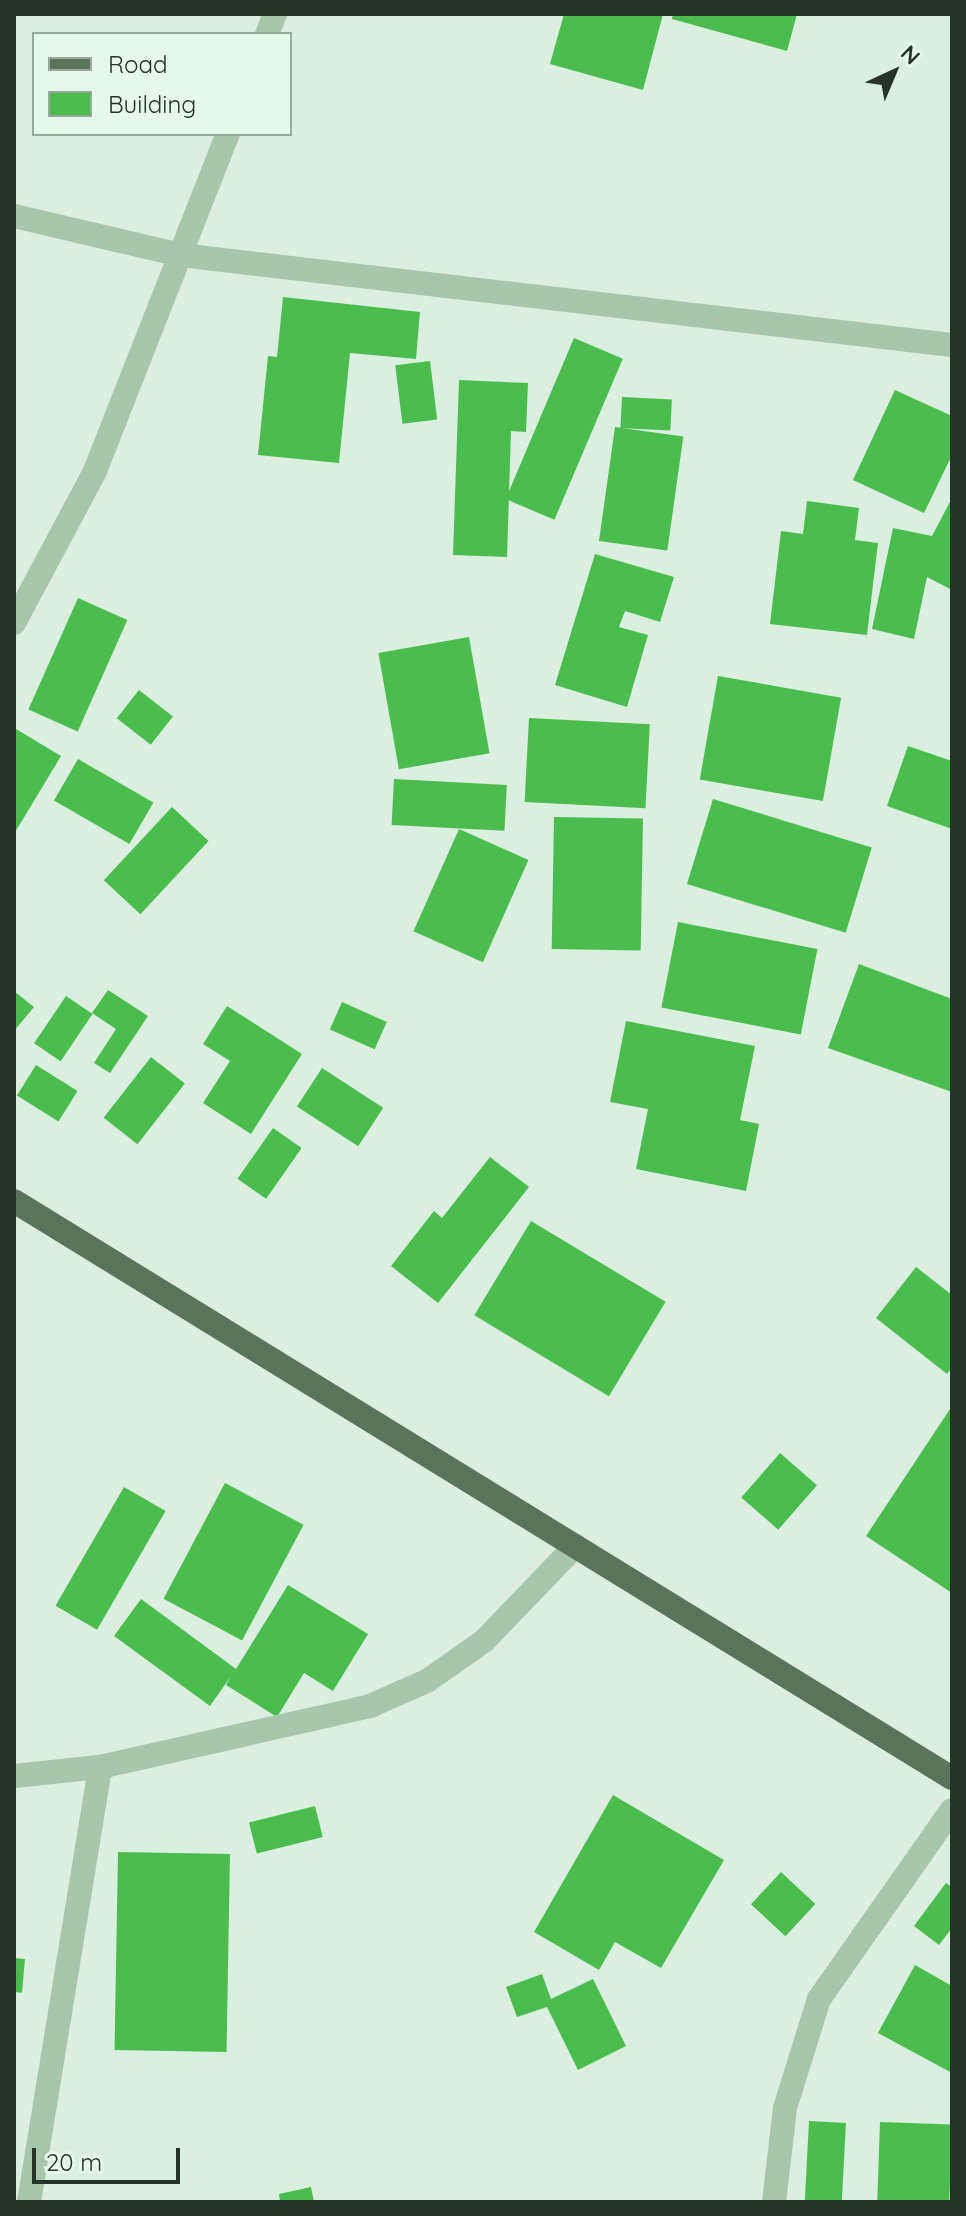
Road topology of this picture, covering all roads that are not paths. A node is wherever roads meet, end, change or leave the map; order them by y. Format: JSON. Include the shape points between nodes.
{"nodes":[{"id":1,"x":227,"y":136,"type":"edge"},
{"id":2,"x":14,"y":216,"type":"edge"},
{"id":3,"x":180,"y":255,"type":"junction"},
{"id":4,"x":952,"y":345,"type":"edge"},
{"id":5,"x":14,"y":623,"type":"edge"},
{"id":6,"x":14,"y":1201,"type":"edge"},
{"id":7,"x":575,"y":1546,"type":"junction"},
{"id":8,"x":100,"y":1767,"type":"junction"},
{"id":9,"x":14,"y":1776,"type":"edge"},
{"id":10,"x":952,"y":1778,"type":"edge"},
{"id":11,"x":952,"y":1810,"type":"edge"},
{"id":12,"x":29,"y":2202,"type":"edge"},
{"id":13,"x":774,"y":2202,"type":"edge"}],
"edges":[{"from":1,"to":3,"type":"street"},
{"from":2,"to":3,"type":"street"},
{"from":3,"to":4,"type":"street"},
{"from":3,"to":5,"type":"street","via":[[95,471]]},
{"from":6,"to":7,"type":"main road"},
{"from":7,"to":8,"type":"street","via":[[484,1641],[427,1681],[370,1706]]},
{"from":7,"to":10,"type":"main road"},
{"from":8,"to":9,"type":"street"},
{"from":8,"to":12,"type":"street"},
{"from":11,"to":13,"type":"street","via":[[819,1999],[785,2108]]}]}
